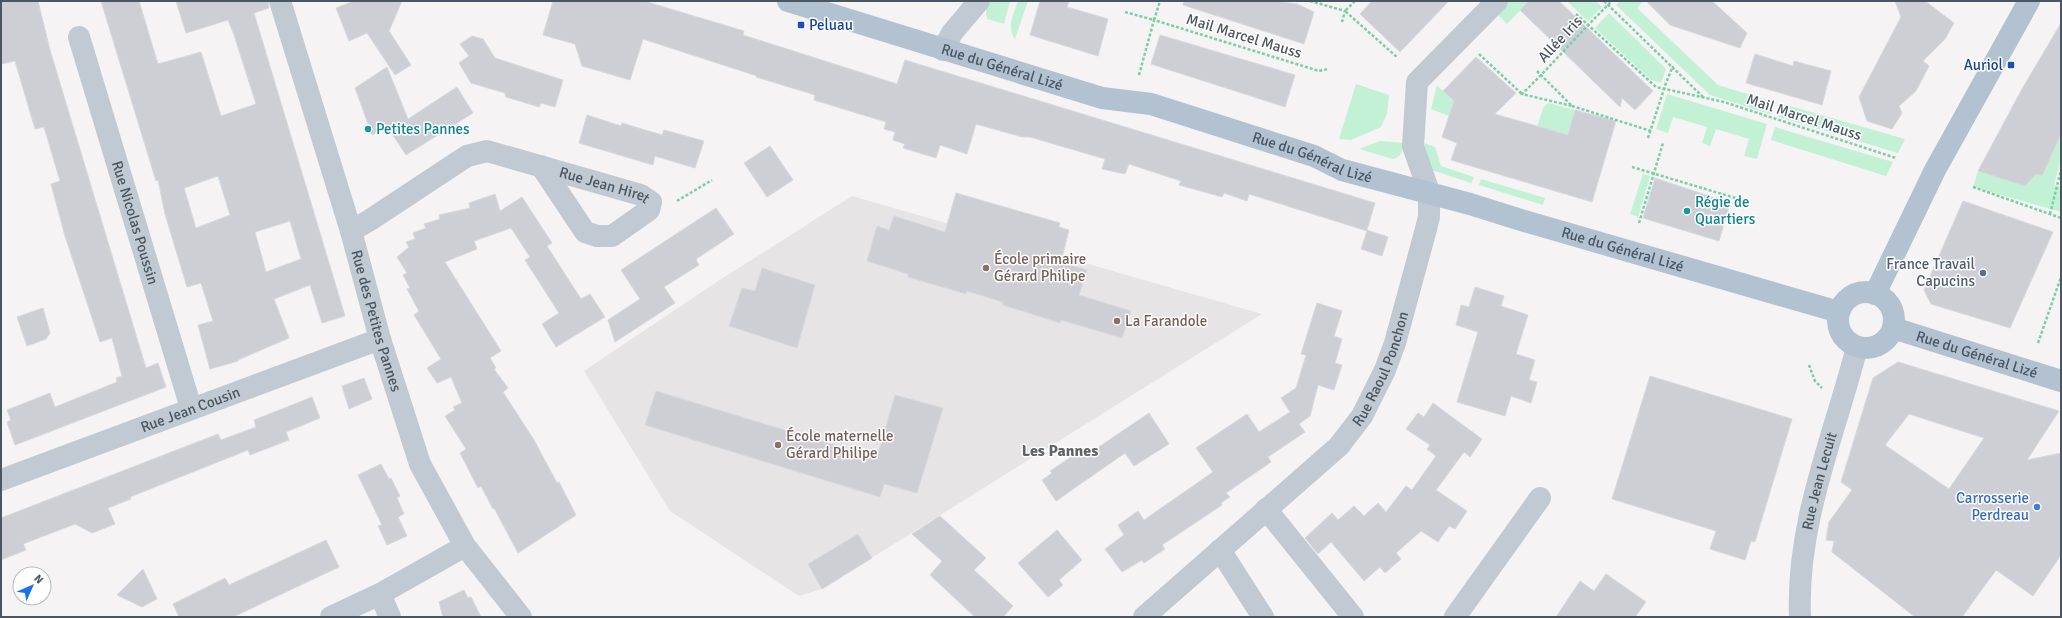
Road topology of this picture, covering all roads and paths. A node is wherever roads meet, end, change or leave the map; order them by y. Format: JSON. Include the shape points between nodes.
{"nodes":[{"id":1,"x":280,"y":1,"type":"edge"},
{"id":2,"x":788,"y":1,"type":"edge"},
{"id":3,"x":979,"y":1,"type":"edge"},
{"id":4,"x":1160,"y":1,"type":"edge"},
{"id":5,"x":1310,"y":1,"type":"edge"},
{"id":6,"x":1355,"y":1,"type":"edge"},
{"id":7,"x":1496,"y":1,"type":"edge"},
{"id":8,"x":1604,"y":1,"type":"edge"},
{"id":9,"x":1612,"y":1,"type":"edge"},
{"id":10,"x":2029,"y":1,"type":"edge"},
{"id":11,"x":1608,"y":5,"type":"junction"},
{"id":12,"x":1345,"y":11,"type":"junction"},
{"id":13,"x":1125,"y":12,"type":"dead end"},
{"id":14,"x":1576,"y":14,"type":"dead end"},
{"id":15,"x":1154,"y":20,"type":"junction"},
{"id":16,"x":1342,"y":22,"type":"dead end"},
{"id":17,"x":1588,"y":25,"type":"junction"},
{"id":18,"x":80,"y":37,"type":"dead end"},
{"id":19,"x":943,"y":50,"type":"junction"},
{"id":20,"x":1478,"y":54,"type":"dead end"},
{"id":21,"x":1398,"y":58,"type":"dead end"},
{"id":22,"x":1673,"y":66,"type":"junction"},
{"id":23,"x":1328,"y":69,"type":"dead end"},
{"id":24,"x":1537,"y":71,"type":"dead end"},
{"id":25,"x":1139,"y":75,"type":"dead end"},
{"id":26,"x":1541,"y":76,"type":"junction"},
{"id":27,"x":1664,"y":89,"type":"junction"},
{"id":28,"x":1522,"y":94,"type":"junction"},
{"id":29,"x":1704,"y":98,"type":"junction"},
{"id":30,"x":1572,"y":106,"type":"junction"},
{"id":31,"x":1651,"y":131,"type":"junction"},
{"id":32,"x":1648,"y":138,"type":"dead end"},
{"id":33,"x":1663,"y":143,"type":"dead end"},
{"id":34,"x":1896,"y":158,"type":"dead end"},
{"id":35,"x":541,"y":166,"type":"junction"},
{"id":36,"x":1632,"y":166,"type":"dead end"},
{"id":37,"x":2061,"y":170,"type":"edge"},
{"id":38,"x":1654,"y":174,"type":"junction"},
{"id":39,"x":712,"y":180,"type":"dead end"},
{"id":40,"x":1973,"y":187,"type":"dead end"},
{"id":41,"x":1429,"y":192,"type":"junction"},
{"id":42,"x":1742,"y":200,"type":"dead end"},
{"id":43,"x":677,"y":201,"type":"dead end"},
{"id":44,"x":2050,"y":214,"type":"junction"},
{"id":45,"x":2061,"y":218,"type":"edge"},
{"id":46,"x":1639,"y":223,"type":"dead end"},
{"id":47,"x":351,"y":231,"type":"junction"},
{"id":48,"x":2061,"y":277,"type":"edge"},
{"id":49,"x":1875,"y":294,"type":"junction"},
{"id":50,"x":1838,"y":312,"type":"junction"},
{"id":51,"x":1893,"y":328,"type":"junction"},
{"id":52,"x":380,"y":339,"type":"junction"},
{"id":53,"x":2038,"y":344,"type":"dead end"},
{"id":54,"x":1857,"y":347,"type":"junction"},
{"id":55,"x":1809,"y":365,"type":"dead end"},
{"id":56,"x":2061,"y":381,"type":"edge"},
{"id":57,"x":1822,"y":389,"type":"dead end"},
{"id":58,"x":191,"y":408,"type":"junction"},
{"id":59,"x":1,"y":480,"type":"edge"},
{"id":60,"x":1540,"y":498,"type":"dead end"},
{"id":61,"x":1266,"y":509,"type":"junction"},
{"id":62,"x":465,"y":546,"type":"junction"},
{"id":63,"x":1220,"y":550,"type":"junction"},
{"id":64,"x":380,"y":594,"type":"junction"},
{"id":65,"x":331,"y":617,"type":"edge"},
{"id":66,"x":390,"y":617,"type":"edge"},
{"id":67,"x":521,"y":617,"type":"edge"},
{"id":68,"x":1144,"y":617,"type":"edge"},
{"id":69,"x":1263,"y":617,"type":"edge"},
{"id":70,"x":1353,"y":617,"type":"edge"},
{"id":71,"x":1455,"y":617,"type":"edge"},
{"id":72,"x":1800,"y":617,"type":"edge"}],
"edges":[{"from":1,"to":47,"type":"street","name":"Rue des Petites Pannes"},
{"from":2,"to":19,"type":"main road","name":"Rue du Général Lizé"},
{"from":3,"to":19,"type":"street","via":[[952,33]]},
{"from":4,"to":15,"type":"path"},
{"from":5,"to":12,"type":"path"},
{"from":6,"to":12,"type":"path"},
{"from":7,"to":41,"type":"street","name":"Rue Raoul Ponchon","via":[[1417,82],[1413,146]]},
{"from":8,"to":11,"type":"path"},
{"from":9,"to":11,"type":"path","name":"Allée Iris"},
{"from":10,"to":49,"type":"main road","via":[[1942,158]]},
{"from":11,"to":17,"type":"path","name":"Allée Iris"},
{"from":11,"to":22,"type":"path"},
{"from":12,"to":16,"type":"path"},
{"from":12,"to":21,"type":"path"},
{"from":13,"to":15,"type":"path","name":"Mail Marcel Mauss"},
{"from":14,"to":17,"type":"path","name":"Mail Marcel Mauss"},
{"from":15,"to":23,"type":"path","name":"Mail Marcel Mauss","via":[[1319,71]]},
{"from":15,"to":25,"type":"path"},
{"from":17,"to":26,"type":"path","name":"Allée Iris"},
{"from":17,"to":27,"type":"path","name":"Mail Marcel Mauss","via":[[1656,87]]},
{"from":18,"to":58,"type":"street","name":"Rue Nicolas Poussin"},
{"from":19,"to":41,"type":"main road","name":"Rue du Général Lizé","via":[[1102,98],[1151,104],[1314,156],[1342,170],[1405,188]]},
{"from":20,"to":28,"type":"path"},
{"from":22,"to":27,"type":"path"},
{"from":22,"to":29,"type":"path"},
{"from":24,"to":26,"type":"path"},
{"from":26,"to":28,"type":"path","name":"Allée Iris"},
{"from":26,"to":30,"type":"path"},
{"from":27,"to":29,"type":"path","name":"Mail Marcel Mauss"},
{"from":27,"to":31,"type":"path"},
{"from":28,"to":30,"type":"path"},
{"from":29,"to":34,"type":"path","name":"Mail Marcel Mauss","via":[[1724,102]]},
{"from":30,"to":31,"type":"path"},
{"from":31,"to":32,"type":"path"},
{"from":33,"to":38,"type":"path"},
{"from":35,"to":35,"type":"street","name":"Rue Jean Hiret","via":[[641,195],[651,202],[649,210],[612,236],[597,236],[585,232]]},
{"from":35,"to":47,"type":"street","name":"Rue Jean Hiret","via":[[487,151],[467,156]]},
{"from":36,"to":38,"type":"path"},
{"from":37,"to":44,"type":"path"},
{"from":38,"to":42,"type":"path"},
{"from":38,"to":46,"type":"path"},
{"from":39,"to":43,"type":"path"},
{"from":40,"to":44,"type":"path"},
{"from":41,"to":50,"type":"main road","name":"Rue du Général Lizé"},
{"from":41,"to":61,"type":"street","name":"Rue Raoul Ponchon","via":[[1429,217],[1394,343],[1385,370],[1362,416],[1339,446]]},
{"from":44,"to":45,"type":"path"},
{"from":47,"to":52,"type":"street","name":"Rue des Petites Pannes"},
{"from":48,"to":53,"type":"path"},
{"from":49,"to":50,"type":"main road","via":[[1857,293],[1849,297]]},
{"from":49,"to":51,"type":"main road","via":[[1889,304],[1893,315]]},
{"from":50,"to":54,"type":"main road","via":[[1838,329],[1849,343]]},
{"from":51,"to":54,"type":"main road","via":[[1883,343],[1875,348]]},
{"from":51,"to":56,"type":"main road","name":"Rue du Général Lizé"},
{"from":52,"to":58,"type":"street","name":"Rue Jean Cousin"},
{"from":52,"to":62,"type":"street","name":"Rue des Petites Pannes","via":[[420,464]]},
{"from":54,"to":72,"type":"street","name":"Rue Jean Lecuit","via":[[1807,526],[1801,569]]},
{"from":55,"to":57,"type":"path","via":[[1815,381]]},
{"from":58,"to":59,"type":"street","name":"Rue Jean Cousin"},
{"from":60,"to":71,"type":"street"},
{"from":61,"to":63,"type":"street","name":"Rue Raoul Ponchon"},
{"from":61,"to":70,"type":"street"},
{"from":62,"to":64,"type":"street"},
{"from":62,"to":67,"type":"street","name":"Rue des Petites Pannes"},
{"from":63,"to":68,"type":"street","name":"Rue Raoul Ponchon"},
{"from":63,"to":69,"type":"street"},
{"from":64,"to":65,"type":"street"},
{"from":64,"to":66,"type":"street"}]}
